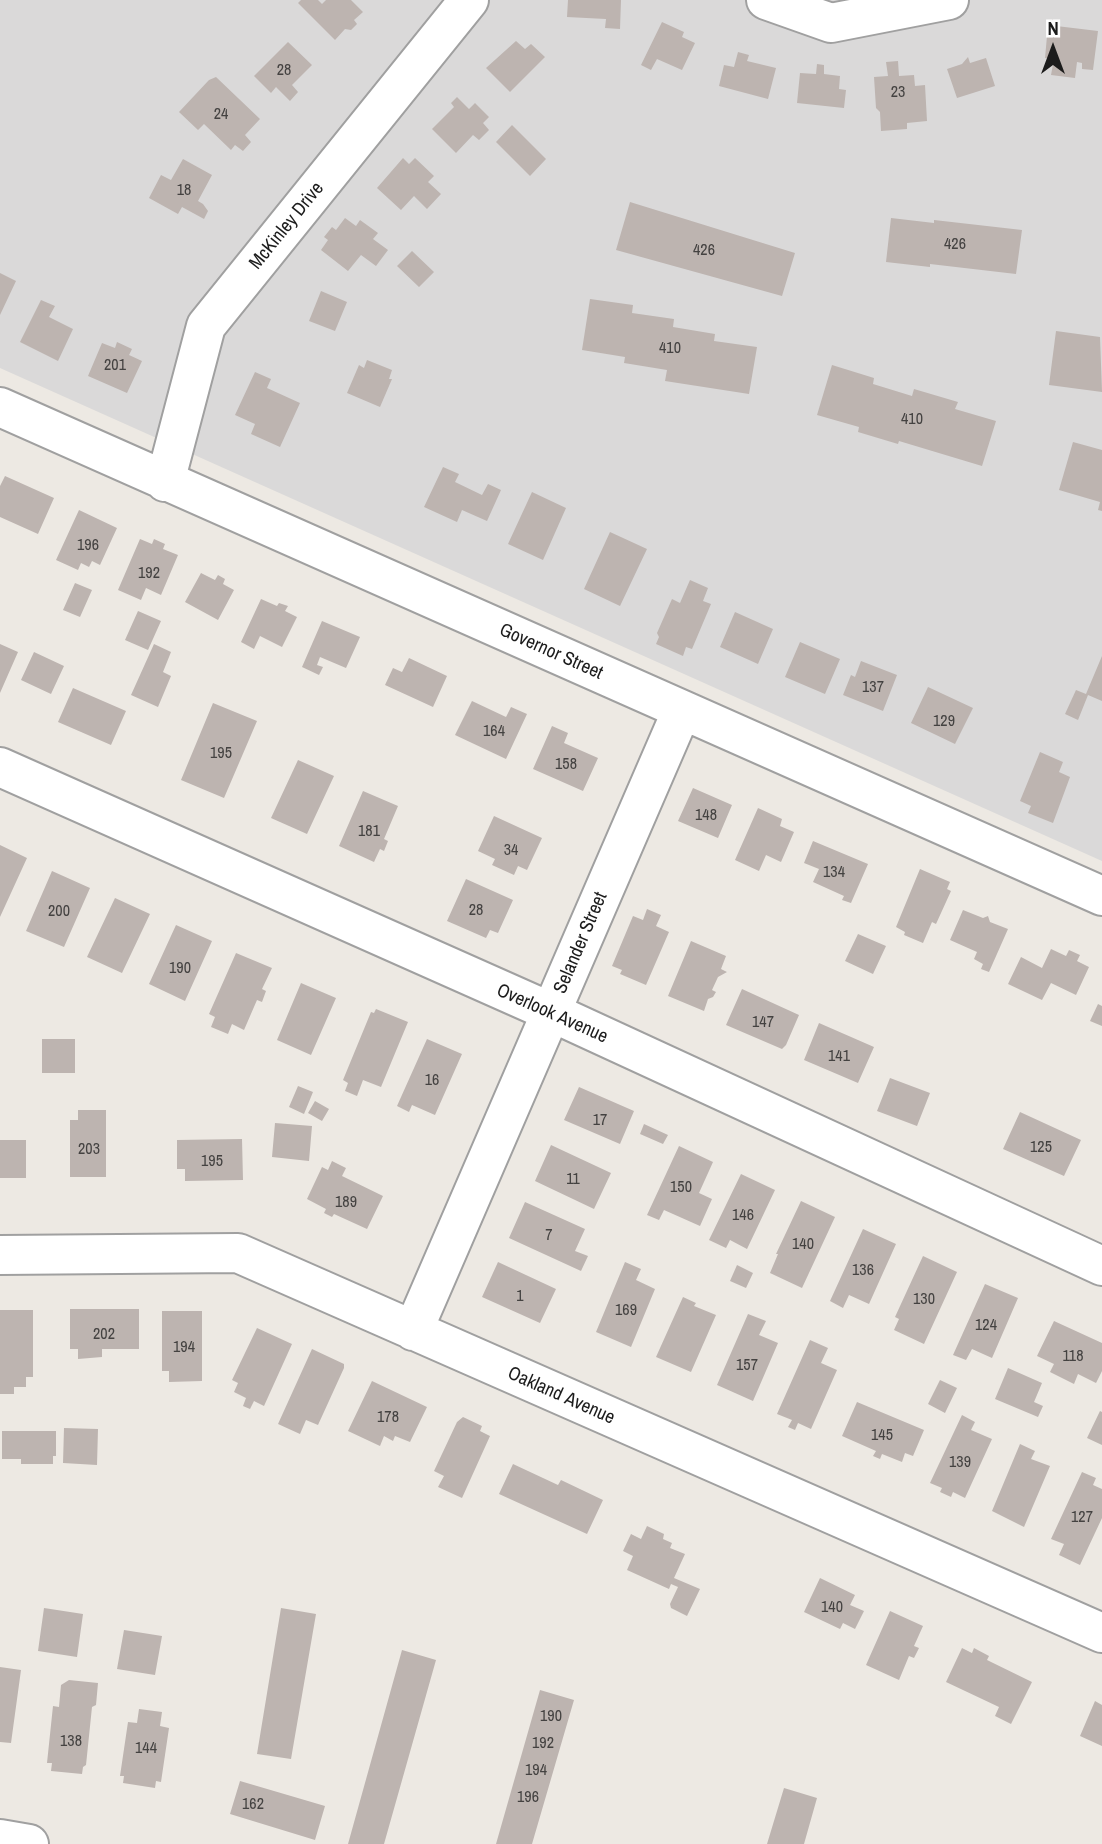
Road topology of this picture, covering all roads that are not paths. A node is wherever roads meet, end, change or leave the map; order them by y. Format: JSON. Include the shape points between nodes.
{"nodes":[{"id":1,"x":469,"y":0,"type":"edge"},
{"id":2,"x":766,"y":0,"type":"edge"},
{"id":3,"x":949,"y":0,"type":"edge"},
{"id":4,"x":0,"y":407,"type":"edge"},
{"id":5,"x":165,"y":482,"type":"junction"},
{"id":6,"x":682,"y":710,"type":"junction"},
{"id":7,"x":0,"y":767,"type":"edge"},
{"id":8,"x":1102,"y":896,"type":"edge"},
{"id":9,"x":551,"y":1013,"type":"junction"},
{"id":10,"x":0,"y":1255,"type":"edge"},
{"id":11,"x":1102,"y":1266,"type":"edge"},
{"id":12,"x":413,"y":1331,"type":"junction"},
{"id":13,"x":1102,"y":1633,"type":"edge"},
{"id":14,"x":0,"y":1839,"type":"edge"},
{"id":15,"x":29,"y":1844,"type":"edge"}],
"edges":[{"from":1,"to":5,"type":"street","name":"McKinley Drive","via":[[206,326]]},
{"from":2,"to":3,"type":"street","via":[[831,23]]},
{"from":4,"to":5,"type":"street","name":"Governor Street"},
{"from":5,"to":6,"type":"street","name":"Governor Street"},
{"from":6,"to":8,"type":"street","name":"Governor Street"},
{"from":6,"to":9,"type":"street","name":"Selander Street"},
{"from":7,"to":9,"type":"street","name":"Overlook Avenue"},
{"from":9,"to":11,"type":"street","name":"Overlook Avenue"},
{"from":9,"to":12,"type":"street","name":"Selander Street"},
{"from":10,"to":12,"type":"street","name":"Oakland Avenue","via":[[237,1253]]},
{"from":12,"to":13,"type":"street","name":"Oakland Avenue"},
{"from":14,"to":15,"type":"street"}]}
